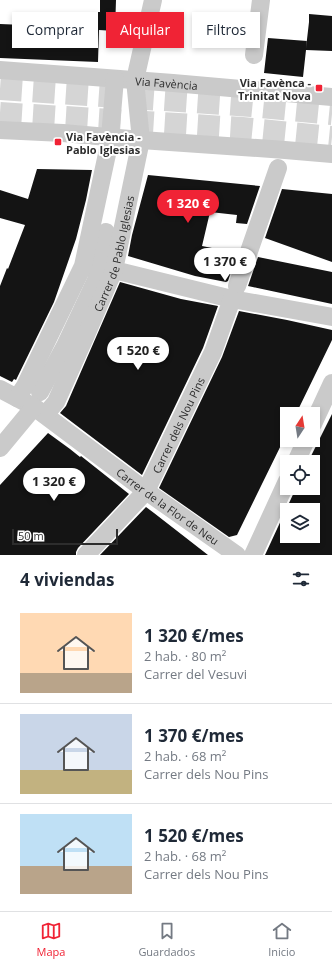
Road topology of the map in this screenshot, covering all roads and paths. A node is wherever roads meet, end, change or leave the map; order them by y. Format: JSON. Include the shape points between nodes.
{"nodes":[{"id":1,"x":153,"y":0,"type":"edge"},
{"id":2,"x":261,"y":0,"type":"edge"},
{"id":3,"x":254,"y":55,"type":"dead end"},
{"id":4,"x":0,"y":70,"type":"edge"},
{"id":5,"x":136,"y":76,"type":"junction"},
{"id":6,"x":115,"y":79,"type":"junction"},
{"id":7,"x":332,"y":97,"type":"edge"},
{"id":8,"x":0,"y":130,"type":"edge"},
{"id":9,"x":110,"y":137,"type":"junction"},
{"id":10,"x":141,"y":140,"type":"junction"},
{"id":11,"x":332,"y":154,"type":"edge"},
{"id":12,"x":278,"y":168,"type":"dead end"},
{"id":13,"x":106,"y":232,"type":"dead end"},
{"id":14,"x":114,"y":270,"type":"junction"},
{"id":15,"x":234,"y":293,"type":"junction"},
{"id":16,"x":332,"y":317,"type":"edge"},
{"id":17,"x":332,"y":383,"type":"edge"},
{"id":18,"x":0,"y":389,"type":"edge"},
{"id":19,"x":32,"y":404,"type":"junction"},
{"id":20,"x":320,"y":409,"type":"edge"},
{"id":21,"x":0,"y":431,"type":"edge"},
{"id":22,"x":0,"y":448,"type":"edge"},
{"id":23,"x":146,"y":491,"type":"junction"},
{"id":24,"x":281,"y":495,"type":"edge"},
{"id":25,"x":86,"y":555,"type":"edge"},
{"id":26,"x":237,"y":555,"type":"edge"},
{"id":27,"x":253,"y":555,"type":"edge"}],
"edges":[{"from":1,"to":5,"type":"street","name":"Carrer de Pablo Iglesias"},
{"from":2,"to":3,"type":"street"},
{"from":4,"to":6,"type":"street","name":"Via Favència"},
{"from":5,"to":6,"type":"street","name":"Via Favència"},
{"from":5,"to":7,"type":"street","name":"Via Favència"},
{"from":5,"to":10,"type":"street","name":"Carrer de Pablo Iglesias"},
{"from":6,"to":9,"type":"street","name":"Carrer de Pablo Iglesias"},
{"from":8,"to":9,"type":"street"},
{"from":9,"to":10,"type":"street"},
{"from":9,"to":19,"type":"street","name":"Carrer de Pablo Iglesias","via":[[83,266],[25,386]]},
{"from":10,"to":11,"type":"street"},
{"from":10,"to":14,"type":"street","name":"Carrer de Pablo Iglesias"},
{"from":12,"to":15,"type":"street","name":"Carrer dels Nou Pins"},
{"from":13,"to":19,"type":"street","name":"Carrer de Pablo Iglesias","via":[[96,280],[65,346]]},
{"from":14,"to":15,"type":"street"},
{"from":14,"to":19,"type":"street","name":"Carrer de Pablo Iglesias","via":[[56,402]]},
{"from":15,"to":16,"type":"street"},
{"from":15,"to":23,"type":"street","name":"Carrer dels Nou Pins","via":[[213,352]]},
{"from":17,"to":20,"type":"street"},
{"from":18,"to":19,"type":"street","name":"Carrer de la Flor de Neu"},
{"from":19,"to":21,"type":"street","name":"Carrer de Pablo Iglesias"},
{"from":19,"to":22,"type":"street","name":"Carrer de Pablo Iglesias"},
{"from":19,"to":23,"type":"street","name":"Carrer de la Flor de Neu"},
{"from":23,"to":25,"type":"street","name":"Carrer dels Nou Pins"},
{"from":23,"to":26,"type":"street","name":"Carrer de la Flor de Neu"},
{"from":24,"to":27,"type":"street"}]}
